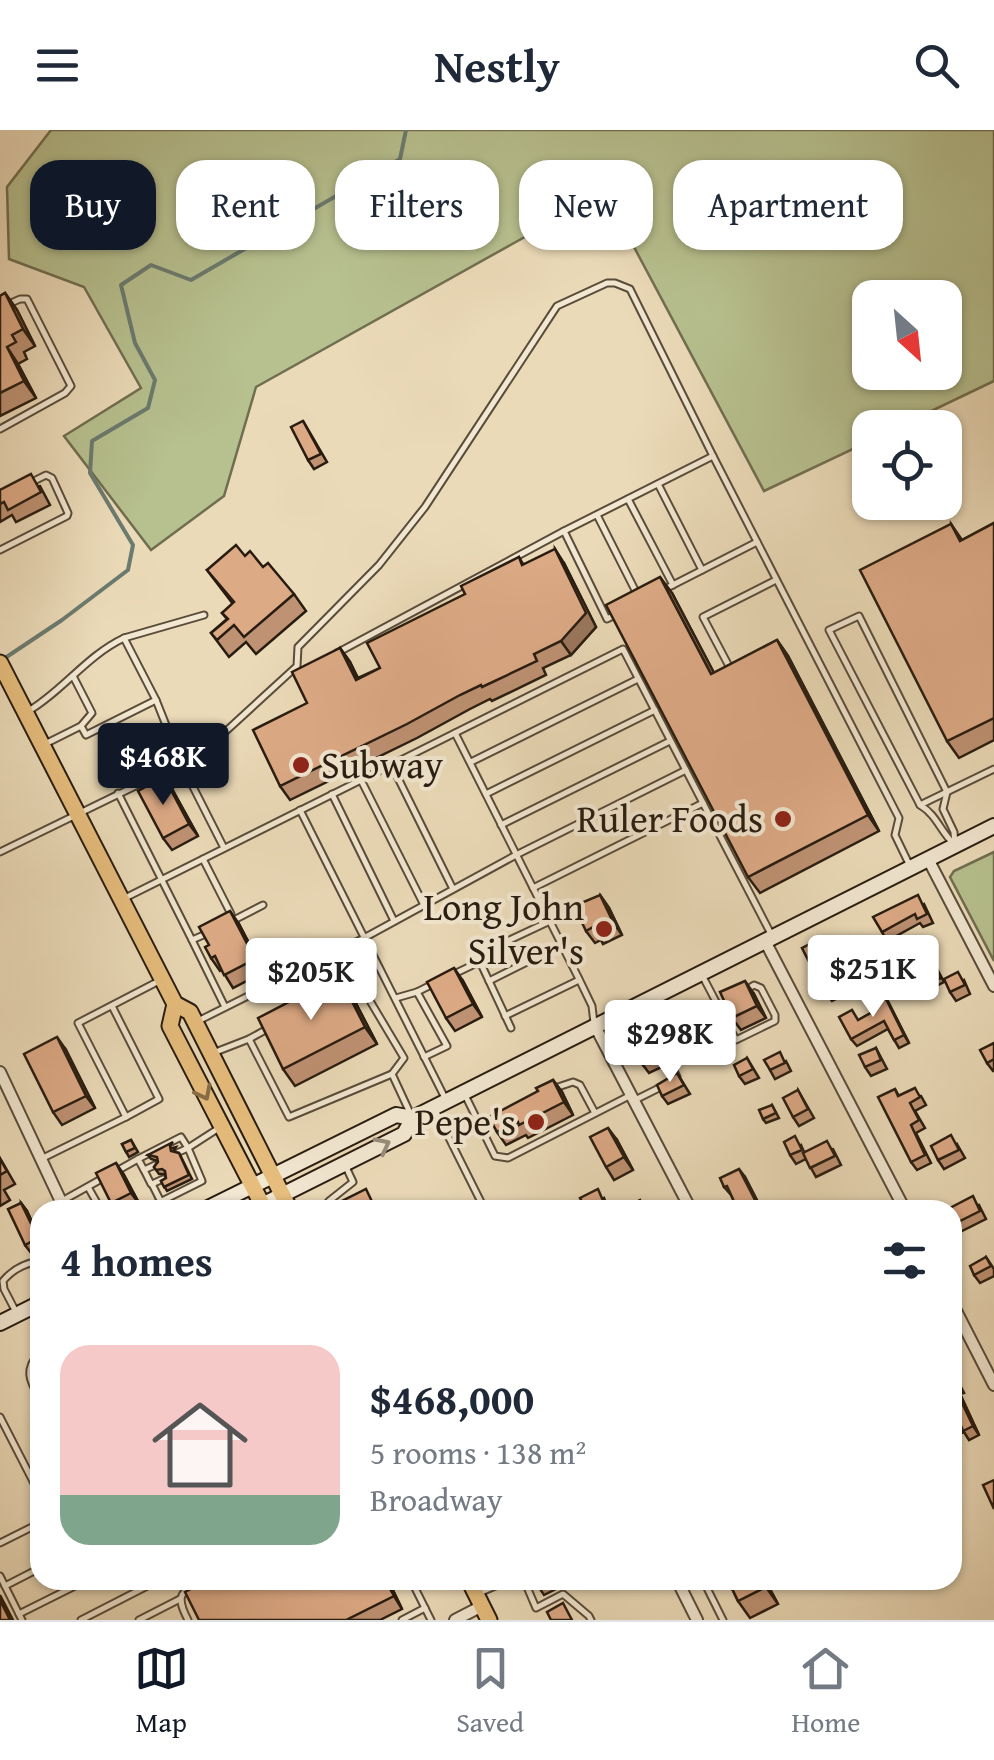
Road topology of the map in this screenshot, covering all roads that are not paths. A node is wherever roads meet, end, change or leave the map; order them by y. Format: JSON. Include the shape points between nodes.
{"nodes":[{"id":1,"x":0,"y":308,"type":"edge"},
{"id":2,"x":0,"y":429,"type":"edge"},
{"id":3,"x":713,"y":456,"type":"junction"},
{"id":4,"x":658,"y":484,"type":"junction"},
{"id":5,"x":15,"y":490,"type":"edge"},
{"id":6,"x":628,"y":499,"type":"junction"},
{"id":7,"x":597,"y":515,"type":"junction"},
{"id":8,"x":564,"y":532,"type":"junction"},
{"id":9,"x":757,"y":542,"type":"junction"},
{"id":10,"x":0,"y":550,"type":"edge"},
{"id":11,"x":702,"y":570,"type":"junction"},
{"id":12,"x":776,"y":580,"type":"junction"},
{"id":13,"x":673,"y":585,"type":"junction"},
{"id":14,"x":657,"y":593,"type":"edge"},
{"id":15,"x":641,"y":602,"type":"edge"},
{"id":16,"x":624,"y":610,"type":"edge"},
{"id":17,"x":204,"y":615,"type":"dead end"},
{"id":18,"x":124,"y":638,"type":"junction"},
{"id":19,"x":338,"y":652,"type":"edge"},
{"id":20,"x":0,"y":663,"type":"edge"},
{"id":21,"x":309,"y":664,"type":"edge"},
{"id":22,"x":297,"y":666,"type":"junction"},
{"id":23,"x":734,"y":675,"type":"edge"},
{"id":24,"x":73,"y":676,"type":"junction"},
{"id":25,"x":638,"y":679,"type":"junction"},
{"id":26,"x":156,"y":700,"type":"junction"},
{"id":27,"x":22,"y":705,"type":"junction"},
{"id":28,"x":655,"y":710,"type":"junction"},
{"id":29,"x":80,"y":726,"type":"junction"},
{"id":30,"x":455,"y":733,"type":"junction"},
{"id":31,"x":670,"y":741,"type":"junction"},
{"id":32,"x":43,"y":745,"type":"junction"},
{"id":33,"x":181,"y":763,"type":"junction"},
{"id":34,"x":470,"y":763,"type":"junction"},
{"id":35,"x":391,"y":764,"type":"junction"},
{"id":36,"x":994,"y":769,"type":"edge"},
{"id":37,"x":686,"y":770,"type":"junction"},
{"id":38,"x":361,"y":780,"type":"junction"},
{"id":39,"x":947,"y":792,"type":"junction"},
{"id":40,"x":118,"y":793,"type":"junction"},
{"id":41,"x":332,"y":794,"type":"junction"},
{"id":42,"x":486,"y":794,"type":"junction"},
{"id":43,"x":702,"y":803,"type":"junction"},
{"id":44,"x":920,"y":805,"type":"junction"},
{"id":45,"x":300,"y":810,"type":"junction"},
{"id":46,"x":77,"y":813,"type":"junction"},
{"id":47,"x":501,"y":824,"type":"junction"},
{"id":48,"x":994,"y":826,"type":"edge"},
{"id":49,"x":955,"y":845,"type":"junction"},
{"id":50,"x":224,"y":848,"type":"junction"},
{"id":51,"x":0,"y":852,"type":"edge"},
{"id":52,"x":516,"y":854,"type":"junction"},
{"id":53,"x":203,"y":859,"type":"junction"},
{"id":54,"x":928,"y":859,"type":"junction"},
{"id":55,"x":911,"y":868,"type":"junction"},
{"id":56,"x":161,"y":880,"type":"junction"},
{"id":57,"x":533,"y":888,"type":"junction"},
{"id":58,"x":453,"y":889,"type":"junction"},
{"id":59,"x":122,"y":900,"type":"junction"},
{"id":60,"x":424,"y":905,"type":"junction"},
{"id":61,"x":263,"y":906,"type":"dead end"},
{"id":62,"x":234,"y":920,"type":"junction"},
{"id":63,"x":394,"y":921,"type":"junction"},
{"id":64,"x":550,"y":921,"type":"junction"},
{"id":65,"x":364,"y":938,"type":"junction"},
{"id":66,"x":768,"y":939,"type":"junction"},
{"id":67,"x":192,"y":940,"type":"junction"},
{"id":68,"x":562,"y":944,"type":"junction"},
{"id":69,"x":476,"y":963,"type":"junction"},
{"id":70,"x":701,"y":973,"type":"junction"},
{"id":71,"x":579,"y":979,"type":"junction"},
{"id":72,"x":162,"y":980,"type":"junction"},
{"id":73,"x":488,"y":981,"type":"junction"},
{"id":74,"x":994,"y":986,"type":"edge"},
{"id":75,"x":342,"y":988,"type":"edge"},
{"id":76,"x":417,"y":992,"type":"junction"},
{"id":77,"x":742,"y":992,"type":"edge"},
{"id":78,"x":395,"y":998,"type":"junction"},
{"id":79,"x":730,"y":998,"type":"edge"},
{"id":80,"x":642,"y":1002,"type":"junction"},
{"id":81,"x":175,"y":1004,"type":"junction"},
{"id":82,"x":717,"y":1004,"type":"junction"},
{"id":83,"x":112,"y":1006,"type":"junction"},
{"id":84,"x":226,"y":1007,"type":"junction"},
{"id":85,"x":505,"y":1016,"type":"junction"},
{"id":86,"x":195,"y":1022,"type":"junction"},
{"id":87,"x":280,"y":1022,"type":"edge"},
{"id":88,"x":595,"y":1026,"type":"junction"},
{"id":89,"x":511,"y":1028,"type":"dead end"},
{"id":90,"x":249,"y":1039,"type":"junction"},
{"id":91,"x":211,"y":1053,"type":"junction"},
{"id":92,"x":424,"y":1057,"type":"junction"},
{"id":93,"x":0,"y":1072,"type":"edge"},
{"id":94,"x":392,"y":1074,"type":"junction"},
{"id":95,"x":678,"y":1078,"type":"edge"},
{"id":96,"x":663,"y":1086,"type":"edge"},
{"id":97,"x":463,"y":1092,"type":"junction"},
{"id":98,"x":548,"y":1092,"type":"edge"},
{"id":99,"x":632,"y":1098,"type":"junction"},
{"id":100,"x":440,"y":1104,"type":"junction"},
{"id":101,"x":595,"y":1113,"type":"junction"},
{"id":102,"x":126,"y":1117,"type":"junction"},
{"id":103,"x":412,"y":1118,"type":"junction"},
{"id":104,"x":222,"y":1127,"type":"junction"},
{"id":105,"x":188,"y":1148,"type":"junction"},
{"id":106,"x":180,"y":1152,"type":"edge"},
{"id":107,"x":138,"y":1158,"type":"junction"},
{"id":108,"x":41,"y":1159,"type":"junction"},
{"id":109,"x":194,"y":1162,"type":"junction"},
{"id":110,"x":345,"y":1164,"type":"junction"},
{"id":111,"x":155,"y":1165,"type":"edge"},
{"id":112,"x":187,"y":1166,"type":"edge"},
{"id":113,"x":144,"y":1170,"type":"junction"},
{"id":114,"x":274,"y":1176,"type":"junction"},
{"id":115,"x":162,"y":1179,"type":"edge"},
{"id":116,"x":152,"y":1184,"type":"junction"},
{"id":117,"x":88,"y":1186,"type":"junction"},
{"id":118,"x":252,"y":1186,"type":"junction"},
{"id":119,"x":61,"y":1200,"type":"edge"},
{"id":120,"x":71,"y":1200,"type":"edge"},
{"id":121,"x":95,"y":1200,"type":"edge"},
{"id":122,"x":160,"y":1200,"type":"edge"},
{"id":123,"x":165,"y":1200,"type":"edge"},
{"id":124,"x":224,"y":1200,"type":"edge"},
{"id":125,"x":257,"y":1200,"type":"edge"},
{"id":126,"x":285,"y":1200,"type":"edge"},
{"id":127,"x":289,"y":1200,"type":"edge"},
{"id":128,"x":330,"y":1200,"type":"edge"},
{"id":129,"x":481,"y":1200,"type":"edge"},
{"id":130,"x":686,"y":1200,"type":"edge"},
{"id":131,"x":899,"y":1200,"type":"edge"},
{"id":132,"x":30,"y":1263,"type":"edge"},
{"id":133,"x":30,"y":1308,"type":"edge"},
{"id":134,"x":18,"y":1314,"type":"junction"},
{"id":135,"x":0,"y":1323,"type":"edge"},
{"id":136,"x":962,"y":1323,"type":"edge"},
{"id":137,"x":994,"y":1386,"type":"edge"},
{"id":138,"x":0,"y":1417,"type":"edge"},
{"id":139,"x":30,"y":1476,"type":"edge"},
{"id":140,"x":30,"y":1528,"type":"edge"},
{"id":141,"x":0,"y":1543,"type":"edge"},
{"id":142,"x":30,"y":1573,"type":"edge"},
{"id":143,"x":0,"y":1576,"type":"edge"},
{"id":144,"x":5,"y":1586,"type":"junction"},
{"id":145,"x":69,"y":1590,"type":"edge"},
{"id":146,"x":140,"y":1590,"type":"edge"},
{"id":147,"x":185,"y":1590,"type":"edge"},
{"id":148,"x":416,"y":1590,"type":"edge"},
{"id":149,"x":528,"y":1590,"type":"edge"},
{"id":150,"x":682,"y":1590,"type":"edge"},
{"id":151,"x":708,"y":1590,"type":"edge"},
{"id":152,"x":180,"y":1600,"type":"junction"},
{"id":153,"x":479,"y":1600,"type":"edge"},
{"id":154,"x":425,"y":1608,"type":"junction"},
{"id":155,"x":21,"y":1617,"type":"edge"},
{"id":156,"x":81,"y":1620,"type":"edge"},
{"id":157,"x":140,"y":1620,"type":"edge"},
{"id":158,"x":188,"y":1620,"type":"edge"},
{"id":159,"x":402,"y":1620,"type":"edge"},
{"id":160,"x":431,"y":1620,"type":"edge"},
{"id":161,"x":455,"y":1620,"type":"edge"},
{"id":162,"x":591,"y":1620,"type":"edge"},
{"id":163,"x":697,"y":1620,"type":"edge"},
{"id":164,"x":723,"y":1620,"type":"edge"}],
"edges":[{"from":1,"to":2,"type":"lane","via":[[28,299],[71,386]]},
{"from":3,"to":4,"type":"lane"},
{"from":3,"to":9,"type":"lane"},
{"from":3,"to":22,"type":"lane","via":[[630,289],[607,283],[557,306],[425,507],[298,648]]},
{"from":4,"to":6,"type":"lane"},
{"from":4,"to":11,"type":"lane"},
{"from":5,"to":10,"type":"lane","via":[[50,476],[68,513]]},
{"from":6,"to":7,"type":"lane"},
{"from":6,"to":13,"type":"lane"},
{"from":7,"to":8,"type":"lane"},
{"from":7,"to":15,"type":"lane"},
{"from":8,"to":16,"type":"lane","via":[[607,619]]},
{"from":8,"to":19,"type":"lane"},
{"from":9,"to":11,"type":"lane"},
{"from":9,"to":12,"type":"lane"},
{"from":11,"to":13,"type":"lane"},
{"from":12,"to":23,"type":"lane","via":[[703,617]]},
{"from":12,"to":55,"type":"lane","via":[[899,818],[894,834]]},
{"from":13,"to":14,"type":"lane"},
{"from":17,"to":18,"type":"lane"},
{"from":18,"to":24,"type":"lane"},
{"from":18,"to":26,"type":"lane"},
{"from":20,"to":27,"type":"main road"},
{"from":21,"to":22,"type":"lane"},
{"from":22,"to":33,"type":"lane","via":[[201,754]]},
{"from":24,"to":27,"type":"lane","via":[[40,704]]},
{"from":24,"to":29,"type":"lane","via":[[92,713]]},
{"from":25,"to":28,"type":"lane"},
{"from":25,"to":30,"type":"lane","via":[[623,648]]},
{"from":25,"to":34,"type":"lane"},
{"from":26,"to":29,"type":"lane","via":[[86,735]]},
{"from":26,"to":33,"type":"lane"},
{"from":27,"to":32,"type":"main road"},
{"from":28,"to":31,"type":"lane"},
{"from":28,"to":42,"type":"lane"},
{"from":29,"to":32,"type":"lane"},
{"from":30,"to":34,"type":"lane"},
{"from":30,"to":35,"type":"lane"},
{"from":31,"to":37,"type":"lane"},
{"from":31,"to":47,"type":"lane"},
{"from":32,"to":46,"type":"main road"},
{"from":33,"to":40,"type":"lane"},
{"from":33,"to":50,"type":"lane"},
{"from":34,"to":42,"type":"lane"},
{"from":35,"to":38,"type":"lane"},
{"from":35,"to":58,"type":"lane"},
{"from":36,"to":39,"type":"lane"},
{"from":37,"to":43,"type":"lane"},
{"from":37,"to":52,"type":"lane"},
{"from":38,"to":41,"type":"lane"},
{"from":38,"to":60,"type":"lane"},
{"from":39,"to":44,"type":"lane"},
{"from":39,"to":44,"type":"lane","via":[[859,616],[829,630]]},
{"from":39,"to":49,"type":"lane","via":[[943,809]]},
{"from":40,"to":46,"type":"lane"},
{"from":40,"to":56,"type":"lane"},
{"from":41,"to":45,"type":"lane"},
{"from":41,"to":63,"type":"lane"},
{"from":42,"to":47,"type":"lane"},
{"from":43,"to":57,"type":"lane"},
{"from":43,"to":66,"type":"lane"},
{"from":44,"to":49,"type":"lane"},
{"from":45,"to":50,"type":"lane"},
{"from":45,"to":65,"type":"lane"},
{"from":46,"to":51,"type":"lane"},
{"from":46,"to":59,"type":"main road"},
{"from":47,"to":52,"type":"lane"},
{"from":48,"to":49,"type":"main road"},
{"from":49,"to":54,"type":"main road"},
{"from":50,"to":53,"type":"lane"},
{"from":52,"to":57,"type":"lane"},
{"from":52,"to":58,"type":"lane"},
{"from":53,"to":56,"type":"lane"},
{"from":53,"to":62,"type":"lane"},
{"from":54,"to":55,"type":"main road"},
{"from":54,"to":74,"type":"street"},
{"from":55,"to":66,"type":"main road"},
{"from":56,"to":59,"type":"lane"},
{"from":56,"to":67,"type":"lane"},
{"from":57,"to":64,"type":"lane"},
{"from":58,"to":60,"type":"lane"},
{"from":59,"to":72,"type":"main road"},
{"from":60,"to":63,"type":"lane"},
{"from":61,"to":62,"type":"lane"},
{"from":62,"to":67,"type":"lane"},
{"from":63,"to":65,"type":"lane"},
{"from":64,"to":68,"type":"lane"},
{"from":64,"to":69,"type":"lane","via":[[478,955]]},
{"from":65,"to":78,"type":"lane"},
{"from":65,"to":84,"type":"lane"},
{"from":66,"to":70,"type":"main road"},
{"from":66,"to":131,"type":"street"},
{"from":67,"to":84,"type":"lane"},
{"from":68,"to":71,"type":"lane"},
{"from":68,"to":73,"type":"lane"},
{"from":69,"to":73,"type":"lane"},
{"from":69,"to":76,"type":"lane"},
{"from":70,"to":80,"type":"main road"},
{"from":70,"to":82,"type":"lane"},
{"from":71,"to":85,"type":"lane"},
{"from":71,"to":88,"type":"lane"},
{"from":72,"to":81,"type":"main road"},
{"from":72,"to":83,"type":"lane"},
{"from":73,"to":85,"type":"lane"},
{"from":75,"to":94,"type":"lane","via":[[357,979],[404,1058]]},
{"from":76,"to":78,"type":"lane"},
{"from":76,"to":92,"type":"lane","via":[[447,1046]]},
{"from":77,"to":82,"type":"lane","via":[[761,988],[775,1021],[736,1040]]},
{"from":78,"to":92,"type":"lane"},
{"from":79,"to":82,"type":"lane"},
{"from":80,"to":88,"type":"main road"},
{"from":80,"to":95,"type":"lane"},
{"from":81,"to":86,"type":"main road"},
{"from":81,"to":104,"type":"main road","one_way":true,"via":[[170,1026]]},
{"from":83,"to":102,"type":"lane","via":[[159,1099]]},
{"from":83,"to":102,"type":"lane","via":[[78,1023]]},
{"from":84,"to":86,"type":"lane"},
{"from":85,"to":89,"type":"lane"},
{"from":86,"to":91,"type":"main road"},
{"from":87,"to":90,"type":"lane"},
{"from":88,"to":97,"type":"main road"},
{"from":88,"to":99,"type":"street"},
{"from":90,"to":91,"type":"lane"},
{"from":90,"to":94,"type":"lane","via":[[289,1117]]},
{"from":91,"to":114,"type":"main road"},
{"from":92,"to":100,"type":"lane"},
{"from":93,"to":108,"type":"street"},
{"from":94,"to":103,"type":"lane"},
{"from":96,"to":99,"type":"lane"},
{"from":97,"to":100,"type":"main road"},
{"from":97,"to":101,"type":"lane","via":[[496,1156],[508,1158]]},
{"from":98,"to":101,"type":"lane","via":[[564,1083],[580,1085]]},
{"from":99,"to":101,"type":"lane"},
{"from":99,"to":130,"type":"street"},
{"from":100,"to":103,"type":"main road"},
{"from":100,"to":129,"type":"lane"},
{"from":102,"to":108,"type":"lane"},
{"from":110,"to":103,"type":"main road","one_way":true,"via":[[404,1134]]},
{"from":103,"to":114,"type":"main road","via":[[396,1114]]},
{"from":104,"to":105,"type":"lane"},
{"from":104,"to":118,"type":"main road"},
{"from":105,"to":106,"type":"lane"},
{"from":105,"to":107,"type":"lane","via":[[181,1137]]},
{"from":105,"to":109,"type":"lane"},
{"from":107,"to":113,"type":"lane"},
{"from":107,"to":117,"type":"lane"},
{"from":108,"to":119,"type":"street"},
{"from":109,"to":112,"type":"lane"},
{"from":109,"to":123,"type":"lane","via":[[202,1181]]},
{"from":110,"to":127,"type":"main road"},
{"from":110,"to":128,"type":"lane","via":[[353,1182]]},
{"from":111,"to":113,"type":"lane"},
{"from":113,"to":116,"type":"lane"},
{"from":114,"to":118,"type":"main road"},
{"from":114,"to":126,"type":"main road"},
{"from":115,"to":116,"type":"lane"},
{"from":116,"to":122,"type":"lane"},
{"from":117,"to":120,"type":"lane"},
{"from":117,"to":121,"type":"lane"},
{"from":118,"to":124,"type":"main road"},
{"from":118,"to":125,"type":"main road"},
{"from":132,"to":134,"type":"lane","via":[[4,1281]]},
{"from":133,"to":134,"type":"main road"},
{"from":134,"to":135,"type":"main road"},
{"from":136,"to":137,"type":"street"},
{"from":138,"to":139,"type":"lane"},
{"from":140,"to":141,"type":"lane"},
{"from":142,"to":144,"type":"lane"},
{"from":143,"to":144,"type":"lane"},
{"from":144,"to":155,"type":"lane"},
{"from":145,"to":155,"type":"lane"},
{"from":146,"to":156,"type":"lane"},
{"from":147,"to":152,"type":"lane"},
{"from":148,"to":154,"type":"lane"},
{"from":149,"to":162,"type":"lane","via":[[536,1608],[563,1594]]},
{"from":150,"to":163,"type":"street"},
{"from":151,"to":164,"type":"lane"},
{"from":152,"to":157,"type":"lane"},
{"from":152,"to":158,"type":"lane"},
{"from":153,"to":161,"type":"street"},
{"from":154,"to":159,"type":"lane"},
{"from":154,"to":160,"type":"lane"}]}
